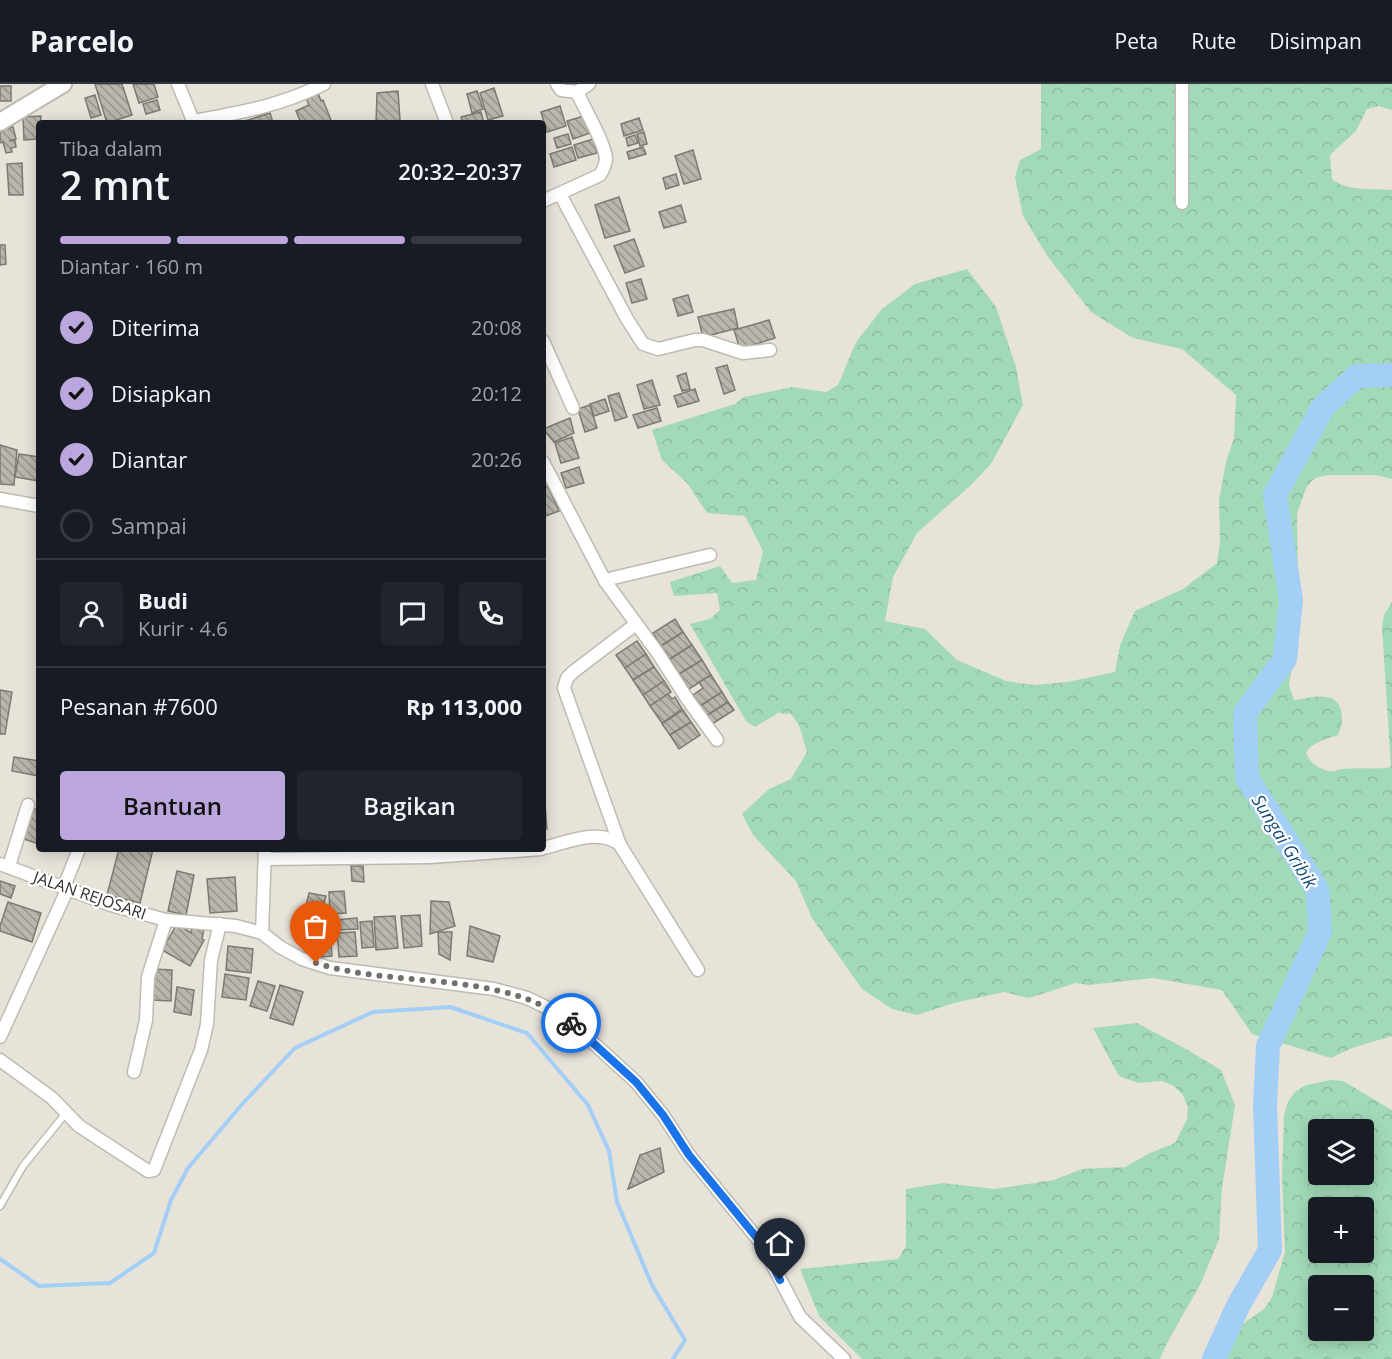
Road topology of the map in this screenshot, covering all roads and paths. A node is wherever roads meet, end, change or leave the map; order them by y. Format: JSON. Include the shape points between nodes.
{"nodes":[{"id":1,"x":63,"y":84,"type":"edge"},
{"id":2,"x":178,"y":84,"type":"edge"},
{"id":3,"x":324,"y":84,"type":"edge"},
{"id":4,"x":432,"y":84,"type":"edge"},
{"id":5,"x":557,"y":84,"type":"edge"},
{"id":6,"x":589,"y":84,"type":"edge"},
{"id":7,"x":1182,"y":84,"type":"edge"},
{"id":8,"x":577,"y":92,"type":"junction"},
{"id":9,"x":193,"y":120,"type":"edge"},
{"id":10,"x":204,"y":120,"type":"edge"},
{"id":11,"x":446,"y":120,"type":"edge"},
{"id":12,"x":0,"y":122,"type":"edge"},
{"id":13,"x":560,"y":194,"type":"junction"},
{"id":14,"x":546,"y":200,"type":"edge"},
{"id":15,"x":1182,"y":203,"type":"dead end"},
{"id":16,"x":546,"y":348,"type":"edge"},
{"id":17,"x":770,"y":350,"type":"dead end"},
{"id":18,"x":573,"y":408,"type":"dead end"},
{"id":19,"x":546,"y":468,"type":"edge"},
{"id":20,"x":0,"y":499,"type":"edge"},
{"id":21,"x":36,"y":505,"type":"edge"},
{"id":22,"x":710,"y":555,"type":"dead end"},
{"id":23,"x":605,"y":581,"type":"junction"},
{"id":24,"x":636,"y":624,"type":"junction"},
{"id":25,"x":717,"y":740,"type":"dead end"},
{"id":26,"x":28,"y":805,"type":"dead end"},
{"id":27,"x":620,"y":845,"type":"junction"},
{"id":28,"x":546,"y":848,"type":"edge"},
{"id":29,"x":78,"y":852,"type":"edge"},
{"id":30,"x":458,"y":852,"type":"edge"},
{"id":31,"x":265,"y":854,"type":"edge"},
{"id":32,"x":4,"y":865,"type":"edge"},
{"id":33,"x":66,"y":888,"type":"junction"},
{"id":34,"x":166,"y":920,"type":"junction"},
{"id":35,"x":220,"y":924,"type":"junction"},
{"id":36,"x":262,"y":933,"type":"junction"},
{"id":37,"x":698,"y":970,"type":"dead end"},
{"id":38,"x":0,"y":1037,"type":"edge"},
{"id":39,"x":0,"y":1060,"type":"edge"},
{"id":40,"x":134,"y":1072,"type":"dead end"},
{"id":41,"x":66,"y":1113,"type":"junction"},
{"id":42,"x":0,"y":1206,"type":"edge"},
{"id":43,"x":844,"y":1359,"type":"edge"}],
"edges":[{"from":1,"to":12,"type":"main road"},
{"from":2,"to":9,"type":"street"},
{"from":3,"to":10,"type":"street","via":[[257,110]]},
{"from":4,"to":11,"type":"street"},
{"from":5,"to":8,"type":"street","via":[[561,90]]},
{"from":6,"to":8,"type":"street"},
{"from":7,"to":15,"type":"street"},
{"from":8,"to":13,"type":"street","via":[[606,158],[600,175]]},
{"from":13,"to":14,"type":"street"},
{"from":13,"to":17,"type":"street","via":[[643,344],[658,349],[703,340],[743,353]]},
{"from":16,"to":18,"type":"street"},
{"from":19,"to":23,"type":"street"},
{"from":20,"to":21,"type":"street"},
{"from":22,"to":23,"type":"street"},
{"from":23,"to":24,"type":"street"},
{"from":24,"to":25,"type":"street"},
{"from":24,"to":27,"type":"street","via":[[573,672],[564,688]]},
{"from":26,"to":32,"type":"street"},
{"from":27,"to":28,"type":"street","via":[[608,837],[593,836]]},
{"from":27,"to":37,"type":"street"},
{"from":29,"to":33,"type":"street"},
{"from":30,"to":31,"type":"street","via":[[430,858]]},
{"from":31,"to":36,"type":"street"},
{"from":32,"to":33,"type":"street","name":"JALAN REJOSARI"},
{"from":33,"to":34,"type":"street","name":"JALAN REJOSARI"},
{"from":33,"to":38,"type":"street"},
{"from":34,"to":35,"type":"street","name":"JALAN REJOSARI"},
{"from":34,"to":40,"type":"street","via":[[148,977],[146,1020]]},
{"from":35,"to":36,"type":"street","name":"JALAN REJOSARI"},
{"from":35,"to":41,"type":"street","via":[[211,960],[207,1024],[201,1050],[155,1169],[148,1171],[79,1126]]},
{"from":36,"to":43,"type":"street","name":"JALAN REJOSARI","via":[[302,959],[330,968],[494,989],[527,998],[558,1013],[636,1082],[761,1243],[800,1317]]},
{"from":39,"to":41,"type":"street"},
{"from":41,"to":42,"type":"lane","via":[[23,1166]]}]}
